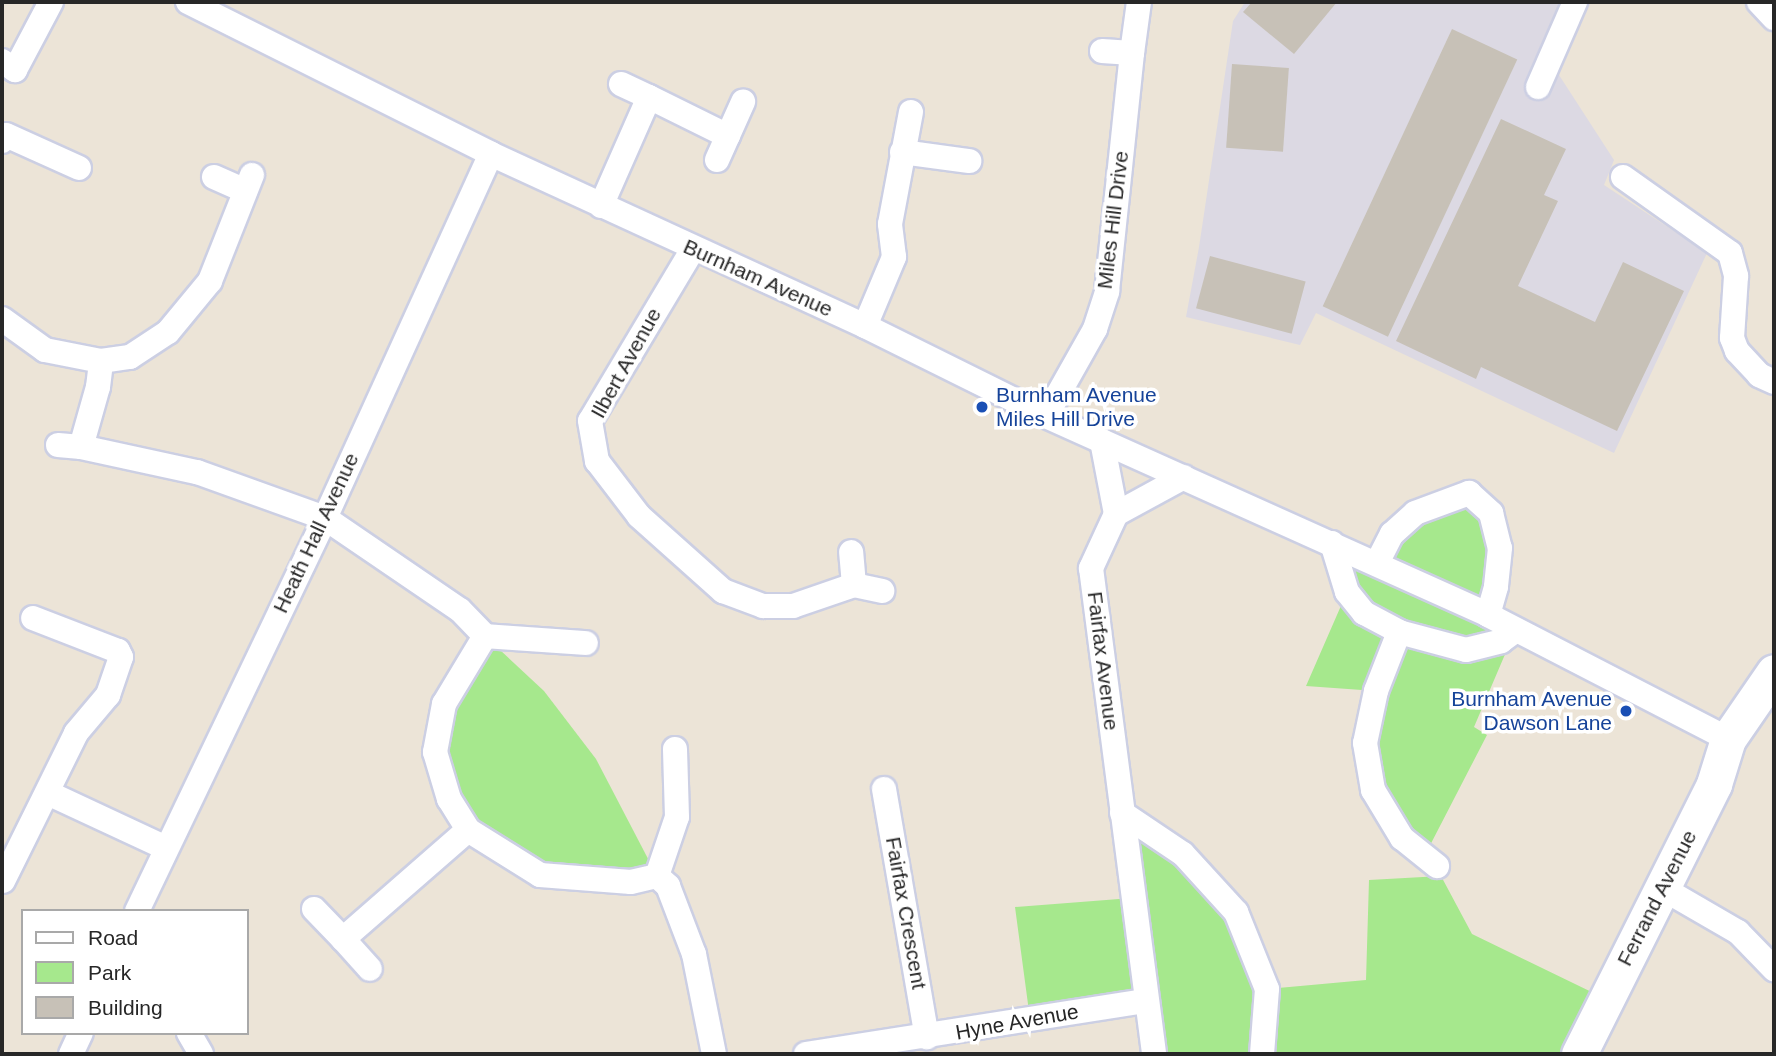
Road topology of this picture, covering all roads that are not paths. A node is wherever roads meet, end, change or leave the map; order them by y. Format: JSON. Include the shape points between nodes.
{"nodes":[{"id":1,"x":51,"y":2,"type":"edge"},
{"id":2,"x":188,"y":2,"type":"edge"},
{"id":3,"x":1139,"y":2,"type":"edge"},
{"id":4,"x":1575,"y":2,"type":"edge"},
{"id":5,"x":1759,"y":2,"type":"edge"},
{"id":6,"x":1774,"y":18,"type":"edge"},
{"id":7,"x":1102,"y":51,"type":"dead end"},
{"id":8,"x":1132,"y":53,"type":"junction"},
{"id":9,"x":2,"y":61,"type":"edge"},
{"id":10,"x":621,"y":84,"type":"dead end"},
{"id":11,"x":1538,"y":87,"type":"dead end"},
{"id":12,"x":649,"y":97,"type":"junction"},
{"id":13,"x":743,"y":102,"type":"dead end"},
{"id":14,"x":911,"y":112,"type":"dead end"},
{"id":15,"x":5,"y":132,"type":"edge"},
{"id":16,"x":728,"y":136,"type":"junction"},
{"id":17,"x":902,"y":152,"type":"junction"},
{"id":18,"x":491,"y":154,"type":"junction"},
{"id":19,"x":717,"y":160,"type":"dead end"},
{"id":20,"x":969,"y":161,"type":"dead end"},
{"id":21,"x":79,"y":169,"type":"dead end"},
{"id":22,"x":214,"y":177,"type":"dead end"},
{"id":23,"x":1623,"y":177,"type":"dead end"},
{"id":24,"x":601,"y":206,"type":"junction"},
{"id":25,"x":693,"y":249,"type":"junction"},
{"id":26,"x":2,"y":319,"type":"edge"},
{"id":27,"x":864,"y":326,"type":"junction"},
{"id":28,"x":101,"y":361,"type":"junction"},
{"id":29,"x":1774,"y":382,"type":"edge"},
{"id":30,"x":1046,"y":416,"type":"junction"},
{"id":31,"x":1102,"y":440,"type":"junction"},
{"id":32,"x":1184,"y":477,"type":"junction"},
{"id":33,"x":1116,"y":514,"type":"junction"},
{"id":34,"x":325,"y":518,"type":"junction"},
{"id":35,"x":1332,"y":543,"type":"junction"},
{"id":36,"x":851,"y":552,"type":"dead end"},
{"id":37,"x":1377,"y":563,"type":"junction"},
{"id":38,"x":854,"y":584,"type":"junction"},
{"id":39,"x":882,"y":591,"type":"dead end"},
{"id":40,"x":1488,"y":615,"type":"junction"},
{"id":41,"x":33,"y":618,"type":"dead end"},
{"id":42,"x":1515,"y":631,"type":"junction"},
{"id":43,"x":1399,"y":632,"type":"junction"},
{"id":44,"x":485,"y":636,"type":"junction"},
{"id":45,"x":586,"y":643,"type":"dead end"},
{"id":46,"x":1774,"y":672,"type":"edge"},
{"id":47,"x":1728,"y":739,"type":"junction"},
{"id":48,"x":675,"y":749,"type":"dead end"},
{"id":49,"x":884,"y":789,"type":"dead end"},
{"id":50,"x":47,"y":793,"type":"junction"},
{"id":51,"x":1122,"y":813,"type":"junction"},
{"id":52,"x":468,"y":830,"type":"junction"},
{"id":53,"x":166,"y":848,"type":"junction"},
{"id":54,"x":1437,"y":866,"type":"dead end"},
{"id":55,"x":657,"y":876,"type":"junction"},
{"id":56,"x":3,"y":881,"type":"edge"},
{"id":57,"x":1662,"y":888,"type":"junction"},
{"id":58,"x":138,"y":909,"type":"edge"},
{"id":59,"x":314,"y":909,"type":"dead end"},
{"id":60,"x":343,"y":939,"type":"junction"},
{"id":61,"x":370,"y":969,"type":"dead end"},
{"id":62,"x":1774,"y":969,"type":"edge"},
{"id":63,"x":1145,"y":1001,"type":"junction"},
{"id":64,"x":80,"y":1035,"type":"edge"},
{"id":65,"x":190,"y":1035,"type":"edge"},
{"id":66,"x":927,"y":1037,"type":"junction"},
{"id":67,"x":71,"y":1054,"type":"edge"},
{"id":68,"x":201,"y":1054,"type":"edge"},
{"id":69,"x":714,"y":1054,"type":"edge"},
{"id":70,"x":806,"y":1054,"type":"edge"},
{"id":71,"x":1154,"y":1054,"type":"edge"},
{"id":72,"x":1262,"y":1054,"type":"edge"},
{"id":73,"x":1579,"y":1054,"type":"edge"}],
"edges":[{"from":1,"to":9,"type":"street","via":[[15,71]]},
{"from":2,"to":18,"type":"street","name":"Burnham Avenue"},
{"from":3,"to":8,"type":"street","name":"Miles Hill Drive"},
{"from":4,"to":11,"type":"street"},
{"from":5,"to":6,"type":"street"},
{"from":7,"to":8,"type":"street"},
{"from":8,"to":30,"type":"street","name":"Miles Hill Drive","via":[[1107,290],[1095,329]]},
{"from":10,"to":12,"type":"street"},
{"from":12,"to":16,"type":"street"},
{"from":12,"to":24,"type":"street"},
{"from":13,"to":16,"type":"street"},
{"from":14,"to":17,"type":"street"},
{"from":15,"to":21,"type":"street"},
{"from":16,"to":19,"type":"street"},
{"from":17,"to":20,"type":"street"},
{"from":17,"to":27,"type":"street","via":[[890,224],[894,257]]},
{"from":18,"to":24,"type":"street","name":"Burnham Avenue"},
{"from":18,"to":34,"type":"street","name":"Heath Hall Avenue"},
{"from":22,"to":28,"type":"street","via":[[248,183],[210,281],[168,332],[130,357]]},
{"from":23,"to":29,"type":"street","via":[[1730,253],[1736,276],[1732,338],[1737,351],[1759,375]]},
{"from":24,"to":25,"type":"street","name":"Burnham Avenue"},
{"from":25,"to":27,"type":"street","name":"Burnham Avenue"},
{"from":25,"to":38,"type":"street","name":"Ilbert Avenue","via":[[590,421],[597,461],[639,516],[723,591],[763,606],[793,606]]},
{"from":26,"to":28,"type":"street","via":[[45,350]]},
{"from":27,"to":30,"type":"street","name":"Burnham Avenue"},
{"from":28,"to":34,"type":"street","via":[[98,387],[69,446],[197,472]]},
{"from":30,"to":31,"type":"street","name":"Burnham Avenue"},
{"from":31,"to":32,"type":"street","name":"Burnham Avenue"},
{"from":31,"to":33,"type":"street"},
{"from":32,"to":33,"type":"street"},
{"from":32,"to":35,"type":"street","name":"Burnham Avenue"},
{"from":33,"to":51,"type":"street","name":"Fairfax Avenue","via":[[1091,568]]},
{"from":34,"to":44,"type":"street","via":[[460,610]]},
{"from":34,"to":53,"type":"street","name":"Heath Hall Avenue"},
{"from":35,"to":37,"type":"street","name":"Burnham Avenue"},
{"from":35,"to":43,"type":"street","via":[[1348,592],[1364,613]]},
{"from":36,"to":38,"type":"street"},
{"from":37,"to":40,"type":"street","name":"Burnham Avenue"},
{"from":37,"to":40,"type":"street","via":[[1392,534],[1415,513],[1469,492],[1491,513],[1500,548]]},
{"from":38,"to":39,"type":"street"},
{"from":40,"to":42,"type":"street","name":"Burnham Avenue"},
{"from":41,"to":50,"type":"street","via":[[118,651],[121,657],[108,695],[76,733]]},
{"from":42,"to":43,"type":"street","via":[[1501,641],[1466,650]]},
{"from":42,"to":47,"type":"street","name":"Burnham Avenue"},
{"from":43,"to":54,"type":"street","via":[[1376,691],[1365,743],[1373,790],[1402,838]]},
{"from":44,"to":45,"type":"street"},
{"from":44,"to":52,"type":"street","via":[[444,704],[435,752],[449,799]]},
{"from":46,"to":47,"type":"street","name":"Ferrand Avenue"},
{"from":47,"to":57,"type":"street","name":"Ferrand Avenue","via":[[1714,784]]},
{"from":48,"to":55,"type":"street","via":[[677,817]]},
{"from":49,"to":66,"type":"street","name":"Fairfax Crescent"},
{"from":50,"to":53,"type":"street"},
{"from":50,"to":56,"type":"street"},
{"from":51,"to":63,"type":"street","name":"Fairfax Avenue"},
{"from":51,"to":72,"type":"street","via":[[1183,854],[1236,912],[1267,989]]},
{"from":52,"to":55,"type":"street","via":[[540,875],[631,882]]},
{"from":52,"to":60,"type":"street"},
{"from":53,"to":58,"type":"street","name":"Heath Hall Avenue"},
{"from":55,"to":69,"type":"street","via":[[668,886],[694,954]]},
{"from":57,"to":62,"type":"street","via":[[1738,932]]},
{"from":57,"to":73,"type":"street","name":"Ferrand Avenue"},
{"from":59,"to":60,"type":"street"},
{"from":60,"to":61,"type":"street"},
{"from":63,"to":66,"type":"street","name":"Hyne Avenue"},
{"from":63,"to":71,"type":"street","name":"Fairfax Avenue"},
{"from":64,"to":67,"type":"street"},
{"from":65,"to":68,"type":"street"},
{"from":66,"to":70,"type":"street","name":"Hyne Avenue"}]}
